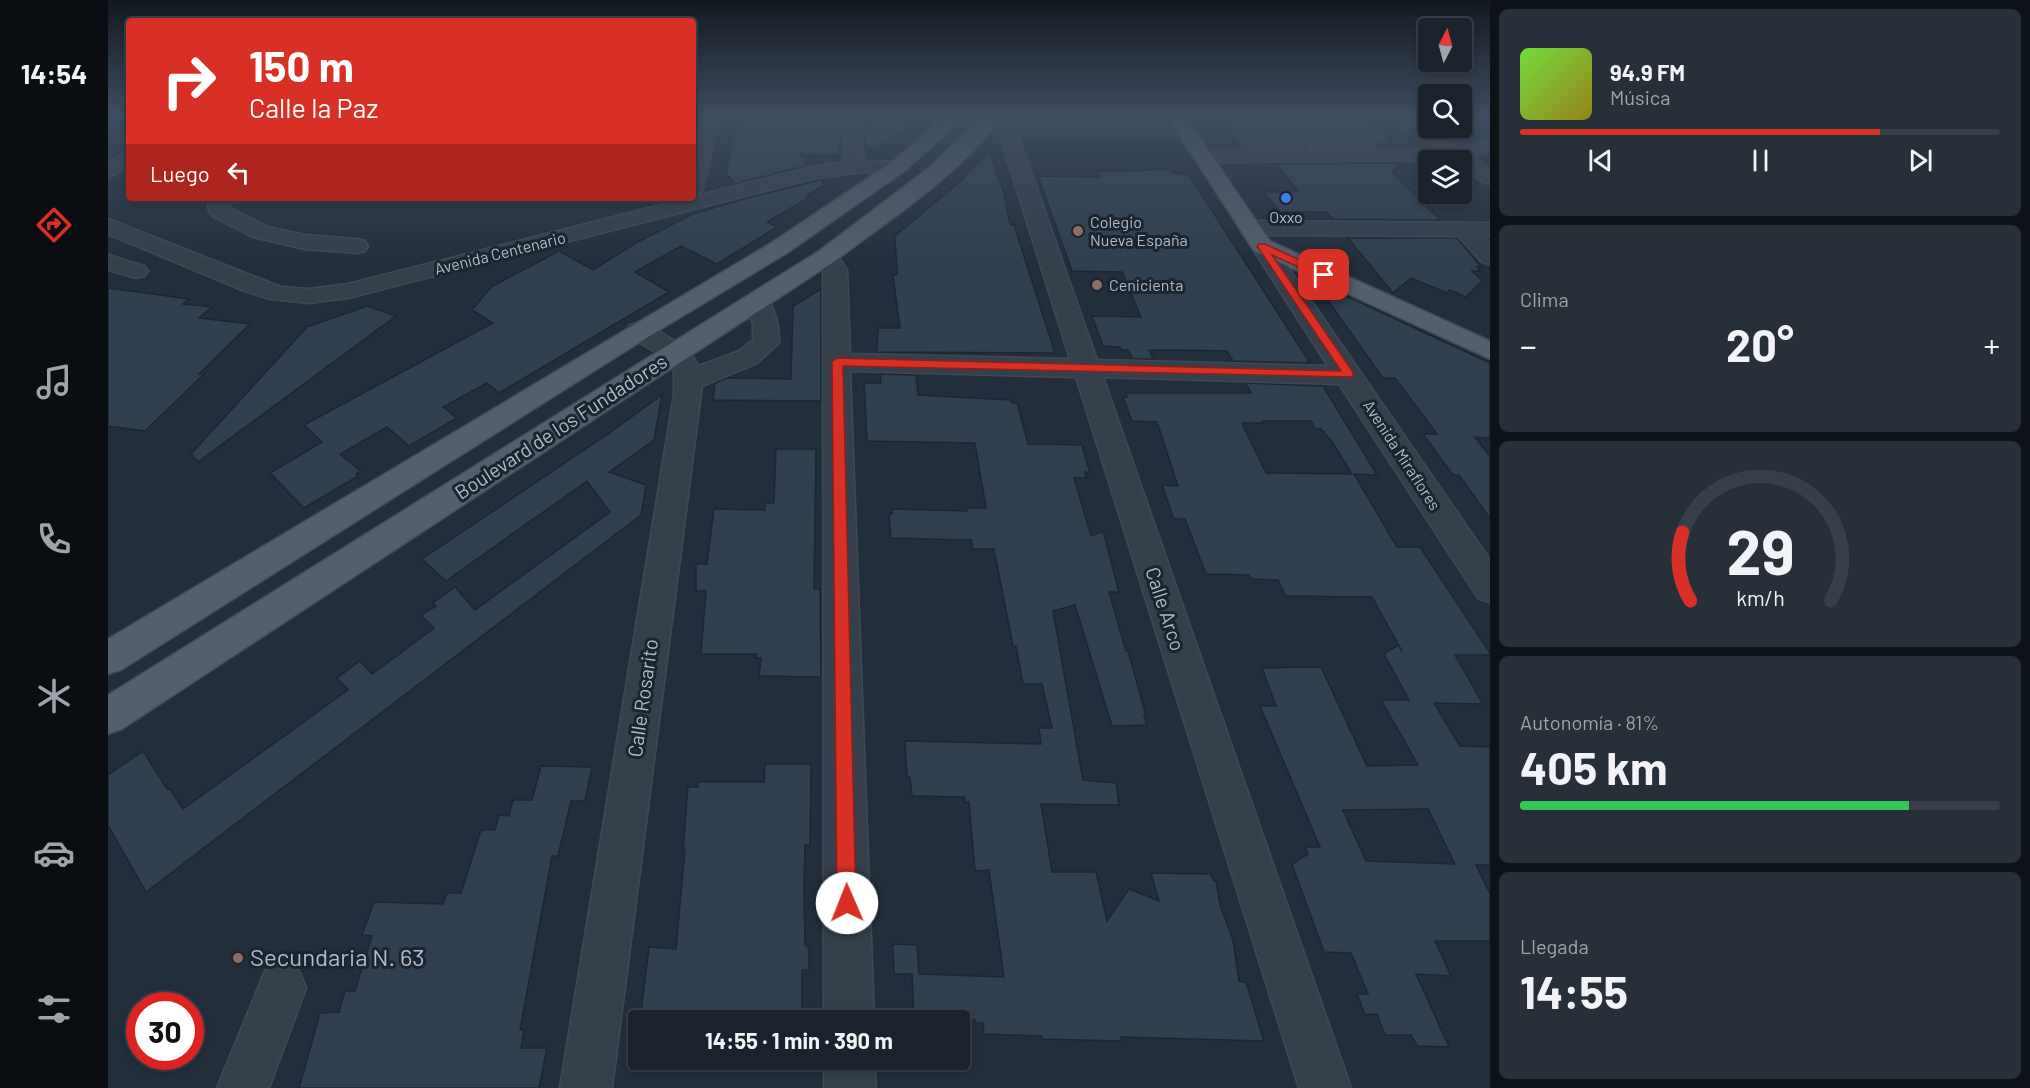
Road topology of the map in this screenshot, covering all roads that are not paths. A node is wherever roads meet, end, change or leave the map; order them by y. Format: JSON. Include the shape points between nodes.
{"nodes":[{"id":1,"x":854,"y":164,"type":"edge"},
{"id":2,"x":902,"y":164,"type":"edge"},
{"id":3,"x":947,"y":164,"type":"edge"},
{"id":4,"x":1011,"y":164,"type":"edge"},
{"id":5,"x":1208,"y":164,"type":"edge"},
{"id":6,"x":899,"y":166,"type":"junction"},
{"id":7,"x":1472,"y":166,"type":"edge"},
{"id":8,"x":854,"y":167,"type":"junction"},
{"id":9,"x":1490,"y":178,"type":"edge"},
{"id":10,"x":108,"y":183,"type":"edge"},
{"id":11,"x":126,"y":186,"type":"edge"},
{"id":12,"x":696,"y":196,"type":"edge"},
{"id":13,"x":218,"y":201,"type":"edge"},
{"id":14,"x":676,"y":201,"type":"edge"},
{"id":15,"x":108,"y":226,"type":"edge"},
{"id":16,"x":1464,"y":230,"type":"junction"},
{"id":17,"x":1490,"y":230,"type":"edge"},
{"id":18,"x":1256,"y":237,"type":"junction"},
{"id":19,"x":357,"y":246,"type":"dead end"},
{"id":20,"x":827,"y":256,"type":"junction"},
{"id":21,"x":1490,"y":257,"type":"edge"},
{"id":22,"x":108,"y":262,"type":"edge"},
{"id":23,"x":136,"y":271,"type":"dead end"},
{"id":24,"x":757,"y":301,"type":"junction"},
{"id":25,"x":639,"y":331,"type":"junction"},
{"id":26,"x":1490,"y":351,"type":"edge"},
{"id":27,"x":837,"y":362,"type":"junction"},
{"id":28,"x":682,"y":367,"type":"junction"},
{"id":29,"x":1085,"y":369,"type":"junction"},
{"id":30,"x":1349,"y":375,"type":"junction"},
{"id":31,"x":1490,"y":588,"type":"edge"},
{"id":32,"x":108,"y":658,"type":"edge"},
{"id":33,"x":108,"y":716,"type":"edge"},
{"id":34,"x":282,"y":988,"type":"dead end"},
{"id":35,"x":849,"y":1010,"type":"edge"},
{"id":36,"x":849,"y":1070,"type":"edge"},
{"id":37,"x":243,"y":1088,"type":"edge"},
{"id":38,"x":586,"y":1088,"type":"edge"},
{"id":39,"x":850,"y":1088,"type":"edge"},
{"id":40,"x":1325,"y":1088,"type":"edge"}],
"edges":[{"from":1,"to":8,"type":"street"},
{"from":2,"to":6,"type":"main road","name":"Boulevard de los Fundadores"},
{"from":3,"to":20,"type":"main road","name":"Boulevard de los Fundadores"},
{"from":4,"to":29,"type":"street","name":"Calle Arco"},
{"from":5,"to":18,"type":"main road","name":"Avenida Miraflores"},
{"from":6,"to":8,"type":"street","name":"Avenida Centenario"},
{"from":6,"to":25,"type":"main road","name":"Boulevard de los Fundadores","via":[[779,248]]},
{"from":7,"to":9,"type":"street"},
{"from":8,"to":12,"type":"street","name":"Avenida Centenario"},
{"from":10,"to":11,"type":"street"},
{"from":13,"to":19,"type":"street","via":[[220,211],[261,232],[305,242]]},
{"from":14,"to":15,"type":"street","name":"Avenida Centenario","via":[[348,291],[309,296],[279,294],[251,285]]},
{"from":16,"to":17,"type":"street"},
{"from":16,"to":18,"type":"street"},
{"from":16,"to":21,"type":"street"},
{"from":18,"to":26,"type":"main road"},
{"from":18,"to":30,"type":"street","name":"Avenida Miraflores"},
{"from":20,"to":24,"type":"main road","name":"Boulevard de los Fundadores"},
{"from":20,"to":27,"type":"street","via":[[835,270]]},
{"from":22,"to":23,"type":"street"},
{"from":24,"to":28,"type":"main road","name":"Boulevard de los Fundadores"},
{"from":24,"to":28,"type":"street","via":[[766,324],[765,343],[748,357]]},
{"from":25,"to":28,"type":"street"},
{"from":25,"to":32,"type":"main road","name":"Boulevard de los Fundadores"},
{"from":27,"to":29,"type":"street"},
{"from":27,"to":35,"type":"street"},
{"from":28,"to":33,"type":"main road","name":"Boulevard de los Fundadores"},
{"from":28,"to":38,"type":"street","name":"Calle Rosarito","via":[[686,407]]},
{"from":29,"to":30,"type":"street"},
{"from":29,"to":40,"type":"street","name":"Calle Arco"},
{"from":30,"to":31,"type":"street","name":"Avenida Miraflores"},
{"from":34,"to":37,"type":"street"},
{"from":36,"to":39,"type":"street"}]}
